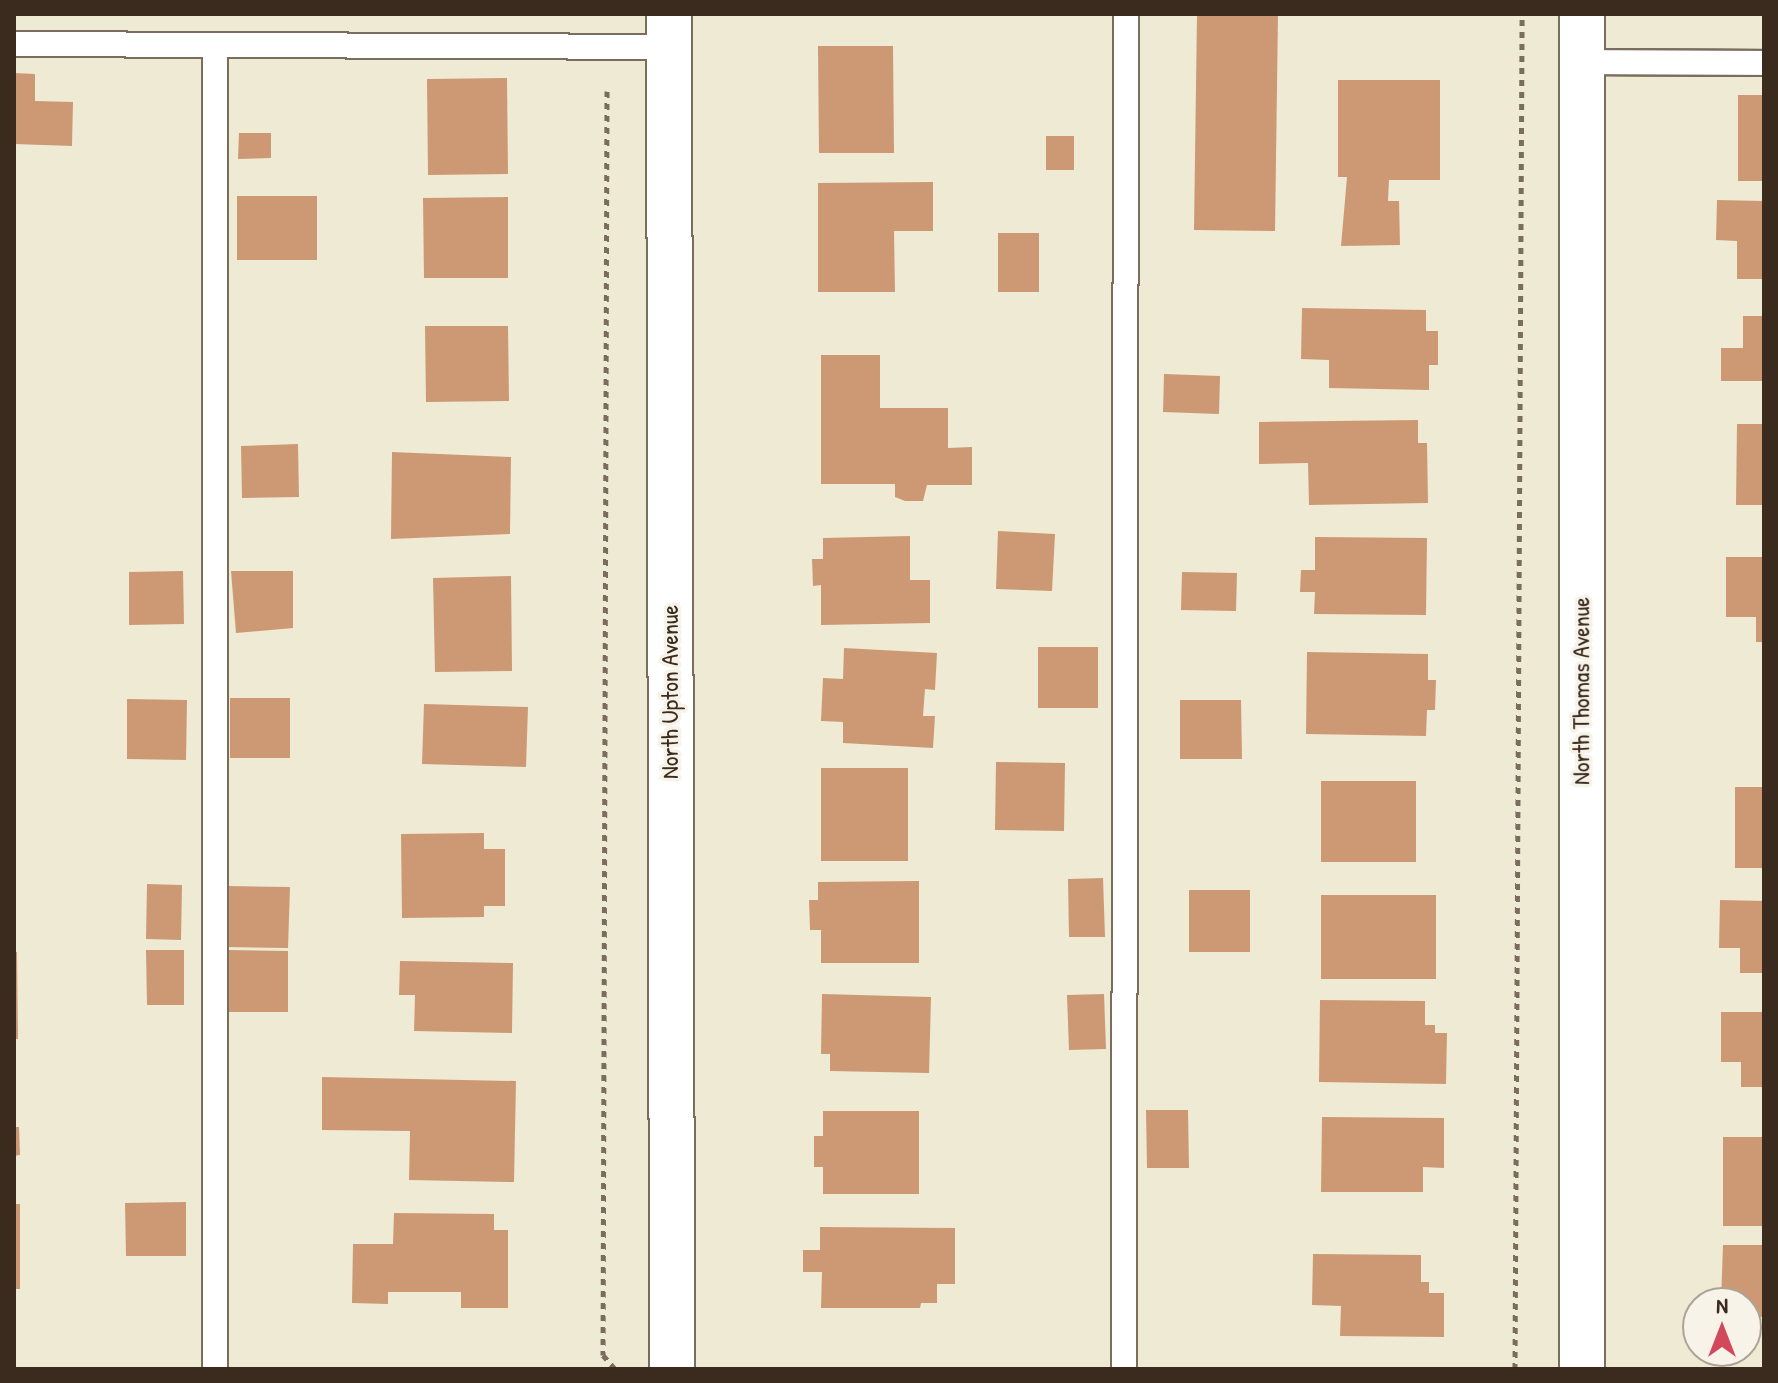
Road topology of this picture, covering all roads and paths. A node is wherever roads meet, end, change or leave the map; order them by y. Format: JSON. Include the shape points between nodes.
{"nodes":[{"id":1,"x":1126,"y":14,"type":"edge"},
{"id":2,"x":1522,"y":14,"type":"edge"},
{"id":3,"x":1582,"y":14,"type":"edge"},
{"id":4,"x":669,"y":30,"type":"edge"},
{"id":5,"x":14,"y":44,"type":"edge"},
{"id":6,"x":215,"y":46,"type":"junction"},
{"id":7,"x":608,"y":47,"type":"junction"},
{"id":8,"x":1580,"y":62,"type":"junction"},
{"id":9,"x":1764,"y":63,"type":"edge"},
{"id":10,"x":215,"y":1369,"type":"edge"},
{"id":11,"x":615,"y":1369,"type":"edge"},
{"id":12,"x":672,"y":1369,"type":"edge"},
{"id":13,"x":1124,"y":1369,"type":"edge"},
{"id":14,"x":1515,"y":1369,"type":"edge"},
{"id":15,"x":1582,"y":1369,"type":"edge"}],
"edges":[{"from":1,"to":13,"type":"lane"},
{"from":2,"to":14,"type":"path"},
{"from":3,"to":8,"type":"street","name":"North Thomas Avenue"},
{"from":4,"to":7,"type":"lane"},
{"from":4,"to":12,"type":"street","name":"North Upton Avenue"},
{"from":5,"to":6,"type":"lane"},
{"from":6,"to":7,"type":"lane"},
{"from":6,"to":10,"type":"lane"},
{"from":7,"to":11,"type":"path","via":[[603,1355]]},
{"from":8,"to":9,"type":"lane"},
{"from":8,"to":15,"type":"street","name":"North Thomas Avenue"}]}
